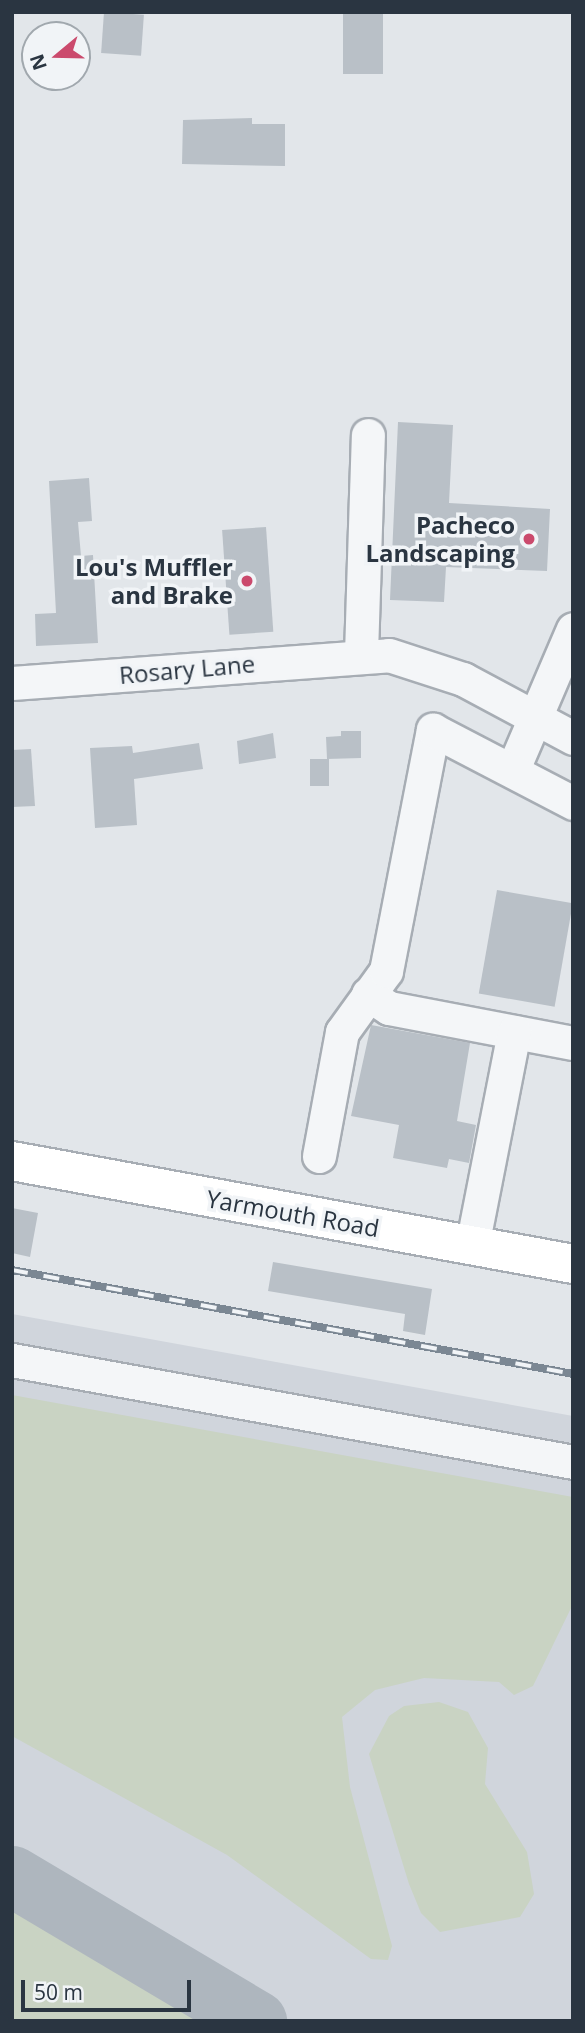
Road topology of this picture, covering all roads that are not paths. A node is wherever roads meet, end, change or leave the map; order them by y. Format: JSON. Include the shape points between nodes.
{"nodes":[{"id":1,"x":368,"y":435,"type":"dead end"},
{"id":2,"x":573,"y":629,"type":"edge"},
{"id":3,"x":361,"y":654,"type":"junction"},
{"id":4,"x":12,"y":683,"type":"edge"},
{"id":5,"x":534,"y":715,"type":"junction"},
{"id":6,"x":573,"y":738,"type":"edge"},
{"id":7,"x":513,"y":769,"type":"junction"},
{"id":8,"x":573,"y":803,"type":"edge"},
{"id":9,"x":368,"y":994,"type":"junction"},
{"id":10,"x":514,"y":1032,"type":"junction"},
{"id":11,"x":573,"y":1043,"type":"edge"},
{"id":12,"x":319,"y":1156,"type":"dead end"},
{"id":13,"x":12,"y":1161,"type":"edge"},
{"id":14,"x":472,"y":1246,"type":"junction"},
{"id":15,"x":573,"y":1265,"type":"edge"},
{"id":16,"x":12,"y":1360,"type":"edge"},
{"id":17,"x":573,"y":1462,"type":"edge"}],
"edges":[{"from":1,"to":3,"type":"street"},
{"from":2,"to":5,"type":"street"},
{"from":3,"to":4,"type":"street","name":"Rosary Lane"},
{"from":3,"to":5,"type":"street","name":"Rosary Lane","via":[[430,667]]},
{"from":5,"to":6,"type":"street","name":"Rosary Lane"},
{"from":5,"to":7,"type":"street"},
{"from":7,"to":8,"type":"street"},
{"from":7,"to":9,"type":"street","via":[[433,730],[386,971]]},
{"from":9,"to":10,"type":"street","via":[[389,1008]]},
{"from":9,"to":12,"type":"street","via":[[342,1032]]},
{"from":10,"to":11,"type":"street"},
{"from":10,"to":14,"type":"street"},
{"from":13,"to":14,"type":"main road","name":"Yarmouth Road"},
{"from":14,"to":15,"type":"main road","name":"Yarmouth Road"},
{"from":16,"to":17,"type":"street"}]}
